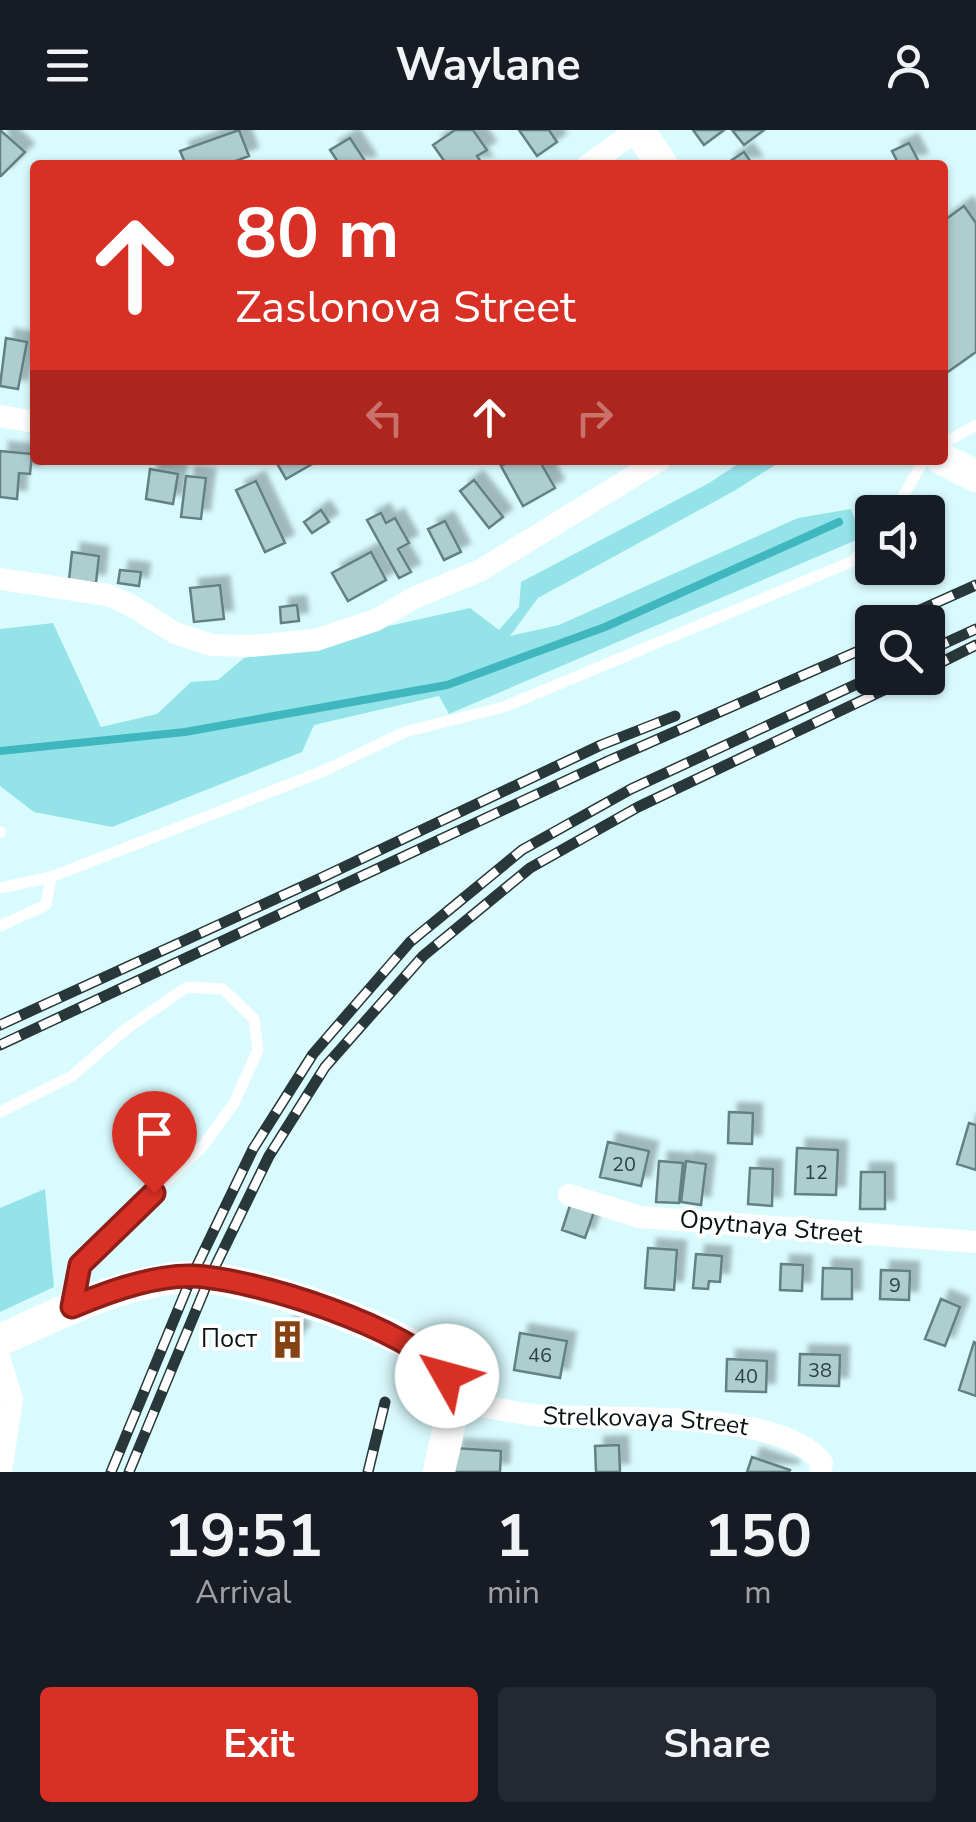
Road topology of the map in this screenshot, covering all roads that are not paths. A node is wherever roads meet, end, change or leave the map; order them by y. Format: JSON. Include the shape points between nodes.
{"nodes":[{"id":1,"x":638,"y":130,"type":"edge"},
{"id":2,"x":595,"y":160,"type":"edge"},
{"id":3,"x":659,"y":160,"type":"edge"},
{"id":4,"x":0,"y":416,"type":"edge"},
{"id":5,"x":30,"y":421,"type":"edge"},
{"id":6,"x":976,"y":425,"type":"edge"},
{"id":7,"x":948,"y":441,"type":"edge"},
{"id":8,"x":948,"y":463,"type":"edge"},
{"id":9,"x":652,"y":465,"type":"edge"},
{"id":10,"x":921,"y":465,"type":"edge"},
{"id":11,"x":976,"y":476,"type":"edge"},
{"id":12,"x":904,"y":495,"type":"edge"},
{"id":13,"x":855,"y":559,"type":"edge"},
{"id":14,"x":0,"y":579,"type":"edge"},
{"id":15,"x":51,"y":877,"type":"junction"},
{"id":16,"x":0,"y":888,"type":"edge"},
{"id":17,"x":0,"y":926,"type":"edge"},
{"id":18,"x":0,"y":1112,"type":"edge"},
{"id":19,"x":568,"y":1195,"type":"dead end"},
{"id":20,"x":976,"y":1242,"type":"edge"},
{"id":21,"x":72,"y":1307,"type":"junction"},
{"id":22,"x":0,"y":1340,"type":"edge"},
{"id":23,"x":0,"y":1360,"type":"edge"},
{"id":24,"x":452,"y":1400,"type":"junction"},
{"id":25,"x":6,"y":1402,"type":"edge"},
{"id":26,"x":1,"y":1472,"type":"edge"},
{"id":27,"x":439,"y":1472,"type":"edge"},
{"id":28,"x":820,"y":1472,"type":"edge"}],
"edges":[{"from":1,"to":2,"type":"street"},
{"from":1,"to":3,"type":"street"},
{"from":4,"to":5,"type":"street"},
{"from":6,"to":7,"type":"lane"},
{"from":8,"to":11,"type":"street"},
{"from":9,"to":14,"type":"street","via":[[481,570],[376,620],[316,640],[212,645],[175,633],[108,595]]},
{"from":10,"to":12,"type":"lane"},
{"from":13,"to":15,"type":"lane","via":[[504,707],[405,732],[321,772]]},
{"from":15,"to":16,"type":"lane"},
{"from":15,"to":17,"type":"lane","via":[[46,905]]},
{"from":18,"to":21,"type":"lane","via":[[72,1076],[188,986],[223,989],[254,1020],[258,1050],[234,1103],[203,1146],[80,1265]]},
{"from":19,"to":20,"type":"street","name":"Opytnaya Street","via":[[640,1217]]},
{"from":21,"to":22,"type":"street"},
{"from":21,"to":24,"type":"street","via":[[192,1276],[264,1290],[334,1310],[409,1346],[438,1364]]},
{"from":23,"to":25,"type":"street"},
{"from":24,"to":27,"type":"street"},
{"from":24,"to":28,"type":"street","name":"Strelkovaya Street","via":[[534,1415],[730,1423],[802,1443],[822,1464]]},
{"from":25,"to":26,"type":"street"}]}
